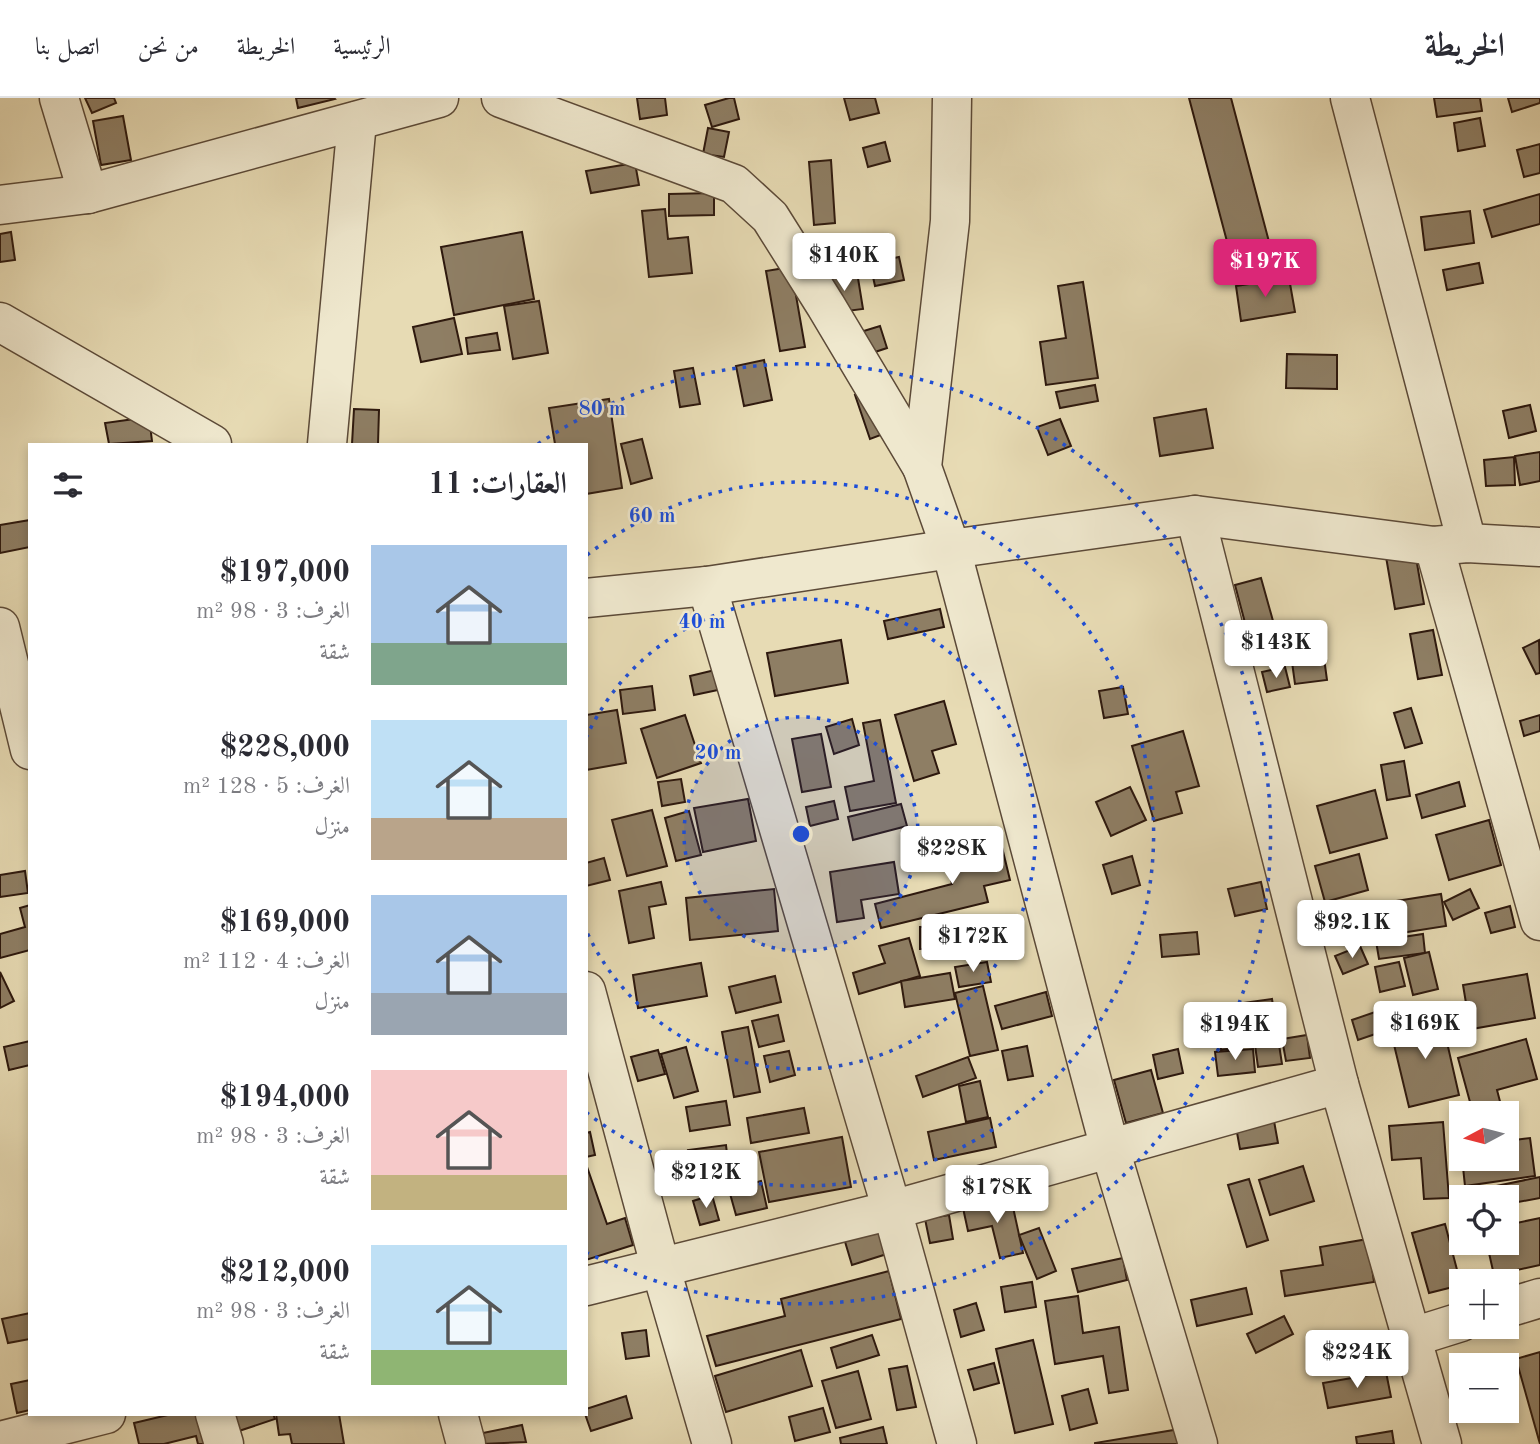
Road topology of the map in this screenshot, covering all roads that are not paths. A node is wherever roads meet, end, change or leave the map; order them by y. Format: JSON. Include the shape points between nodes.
{"nodes":[{"id":1,"x":59,"y":98,"type":"edge"},
{"id":2,"x":439,"y":98,"type":"edge"},
{"id":3,"x":501,"y":98,"type":"edge"},
{"id":4,"x":952,"y":98,"type":"edge"},
{"id":5,"x":1350,"y":98,"type":"edge"},
{"id":6,"x":379,"y":110,"type":"edge"},
{"id":7,"x":88,"y":194,"type":"junction"},
{"id":8,"x":0,"y":205,"type":"edge"},
{"id":9,"x":0,"y":322,"type":"edge"},
{"id":10,"x":210,"y":443,"type":"edge"},
{"id":11,"x":327,"y":443,"type":"edge"},
{"id":12,"x":922,"y":467,"type":"junction"},
{"id":13,"x":1195,"y":515,"type":"junction"},
{"id":14,"x":1451,"y":544,"type":"junction"},
{"id":15,"x":1540,"y":547,"type":"edge"},
{"id":16,"x":950,"y":549,"type":"junction"},
{"id":17,"x":707,"y":586,"type":"junction"},
{"id":18,"x":588,"y":598,"type":"edge"},
{"id":19,"x":0,"y":627,"type":"edge"},
{"id":20,"x":22,"y":745,"type":"edge"},
{"id":21,"x":1540,"y":921,"type":"edge"},
{"id":22,"x":588,"y":998,"type":"edge"},
{"id":23,"x":1339,"y":1084,"type":"junction"},
{"id":24,"x":1110,"y":1149,"type":"junction"},
{"id":25,"x":892,"y":1210,"type":"junction"},
{"id":26,"x":661,"y":1269,"type":"junction"},
{"id":27,"x":588,"y":1286,"type":"edge"},
{"id":28,"x":1540,"y":1298,"type":"edge"},
{"id":29,"x":1519,"y":1304,"type":"edge"},
{"id":30,"x":1449,"y":1326,"type":"edge"},
{"id":31,"x":1413,"y":1337,"type":"junction"},
{"id":32,"x":98,"y":1416,"type":"edge"},
{"id":33,"x":216,"y":1416,"type":"edge"},
{"id":34,"x":459,"y":1416,"type":"edge"},
{"id":35,"x":0,"y":1441,"type":"edge"},
{"id":36,"x":223,"y":1444,"type":"edge"},
{"id":37,"x":466,"y":1444,"type":"edge"},
{"id":38,"x":712,"y":1444,"type":"edge"},
{"id":39,"x":957,"y":1444,"type":"edge"},
{"id":40,"x":1198,"y":1444,"type":"edge"},
{"id":41,"x":1442,"y":1444,"type":"edge"}],
"edges":[{"from":1,"to":7,"type":"street"},
{"from":2,"to":6,"type":"street"},
{"from":3,"to":12,"type":"street","via":[[734,184],[770,217]]},
{"from":4,"to":12,"type":"street","via":[[950,221]]},
{"from":5,"to":14,"type":"street"},
{"from":6,"to":7,"type":"street"},
{"from":6,"to":11,"type":"street"},
{"from":7,"to":8,"type":"street"},
{"from":9,"to":10,"type":"street"},
{"from":12,"to":16,"type":"street"},
{"from":13,"to":14,"type":"street"},
{"from":13,"to":16,"type":"street"},
{"from":13,"to":23,"type":"street"},
{"from":14,"to":15,"type":"street"},
{"from":14,"to":21,"type":"street"},
{"from":16,"to":17,"type":"street"},
{"from":16,"to":24,"type":"street"},
{"from":17,"to":18,"type":"street"},
{"from":17,"to":25,"type":"street"},
{"from":19,"to":20,"type":"street"},
{"from":22,"to":26,"type":"street"},
{"from":23,"to":24,"type":"street"},
{"from":23,"to":31,"type":"street"},
{"from":24,"to":25,"type":"street"},
{"from":24,"to":40,"type":"street"},
{"from":25,"to":26,"type":"street"},
{"from":25,"to":39,"type":"street"},
{"from":26,"to":27,"type":"street"},
{"from":26,"to":38,"type":"street"},
{"from":28,"to":29,"type":"street"},
{"from":30,"to":31,"type":"street"},
{"from":31,"to":41,"type":"street"},
{"from":32,"to":35,"type":"street"},
{"from":33,"to":36,"type":"street"},
{"from":34,"to":37,"type":"street"}]}
